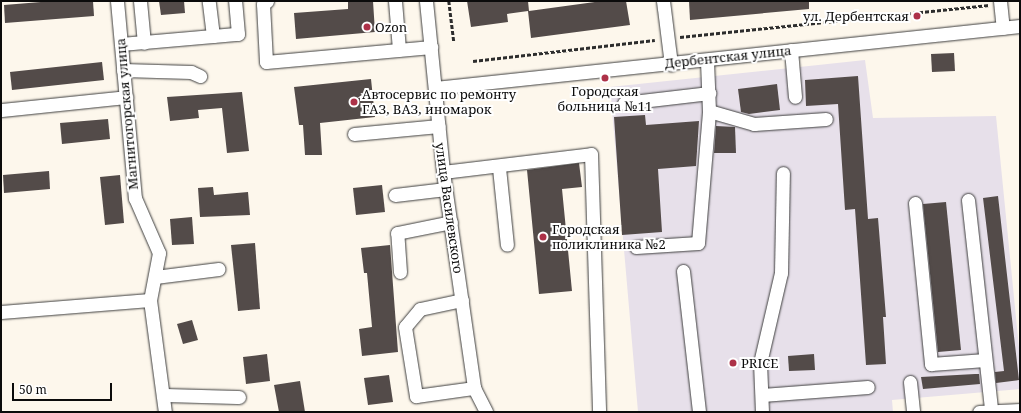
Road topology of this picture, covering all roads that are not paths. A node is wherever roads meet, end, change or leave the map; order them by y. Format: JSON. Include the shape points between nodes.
{"nodes":[{"id":1,"x":117,"y":1,"type":"edge"},
{"id":2,"x":140,"y":1,"type":"edge"},
{"id":3,"x":209,"y":1,"type":"edge"},
{"id":4,"x":235,"y":1,"type":"edge"},
{"id":5,"x":268,"y":1,"type":"edge"},
{"id":6,"x":395,"y":1,"type":"edge"},
{"id":7,"x":426,"y":1,"type":"edge"},
{"id":8,"x":663,"y":1,"type":"edge"},
{"id":9,"x":1000,"y":2,"type":"edge"},
{"id":10,"x":1020,"y":26,"type":"edge"},
{"id":11,"x":1003,"y":28,"type":"junction"},
{"id":12,"x":213,"y":36,"type":"junction"},
{"id":13,"x":144,"y":43,"type":"junction"},
{"id":14,"x":121,"y":44,"type":"junction"},
{"id":15,"x":431,"y":47,"type":"junction"},
{"id":16,"x":399,"y":50,"type":"junction"},
{"id":17,"x":791,"y":50,"type":"junction"},
{"id":18,"x":707,"y":61,"type":"junction"},
{"id":19,"x":670,"y":64,"type":"junction"},
{"id":20,"x":124,"y":70,"type":"junction"},
{"id":21,"x":200,"y":76,"type":"dead end"},
{"id":22,"x":435,"y":88,"type":"junction"},
{"id":23,"x":708,"y":93,"type":"junction"},
{"id":24,"x":126,"y":97,"type":"junction"},
{"id":25,"x":794,"y":97,"type":"dead end"},
{"id":26,"x":624,"y":103,"type":"dead end"},
{"id":27,"x":1,"y":110,"type":"edge"},
{"id":28,"x":709,"y":111,"type":"junction"},
{"id":29,"x":826,"y":119,"type":"dead end"},
{"id":30,"x":439,"y":126,"type":"junction"},
{"id":31,"x":354,"y":134,"type":"dead end"},
{"id":32,"x":499,"y":168,"type":"junction"},
{"id":33,"x":444,"y":172,"type":"junction"},
{"id":34,"x":783,"y":173,"type":"dead end"},
{"id":35,"x":446,"y":189,"type":"junction"},
{"id":36,"x":395,"y":195,"type":"dead end"},
{"id":37,"x":968,"y":200,"type":"dead end"},
{"id":38,"x":915,"y":203,"type":"dead end"},
{"id":39,"x":451,"y":222,"type":"junction"},
{"id":40,"x":507,"y":244,"type":"dead end"},
{"id":41,"x":636,"y":247,"type":"dead end"},
{"id":42,"x":218,"y":269,"type":"dead end"},
{"id":43,"x":683,"y":271,"type":"dead end"},
{"id":44,"x":400,"y":272,"type":"dead end"},
{"id":45,"x":155,"y":277,"type":"junction"},
{"id":46,"x":150,"y":300,"type":"junction"},
{"id":47,"x":462,"y":300,"type":"junction"},
{"id":48,"x":1,"y":312,"type":"edge"},
{"id":49,"x":985,"y":360,"type":"junction"},
{"id":50,"x":910,"y":382,"type":"dead end"},
{"id":51,"x":868,"y":387,"type":"dead end"},
{"id":52,"x":474,"y":388,"type":"junction"},
{"id":53,"x":163,"y":395,"type":"junction"},
{"id":54,"x":762,"y":395,"type":"junction"},
{"id":55,"x":239,"y":397,"type":"dead end"},
{"id":56,"x":1020,"y":410,"type":"edge"},
{"id":57,"x":985,"y":411,"type":"edge"},
{"id":58,"x":165,"y":412,"type":"edge"},
{"id":59,"x":486,"y":412,"type":"edge"},
{"id":60,"x":599,"y":412,"type":"edge"},
{"id":61,"x":699,"y":412,"type":"edge"},
{"id":62,"x":762,"y":412,"type":"edge"},
{"id":63,"x":913,"y":412,"type":"edge"}],
"edges":[{"from":1,"to":14,"type":"street","name":"Магнитогорская улица"},
{"from":2,"to":13,"type":"street"},
{"from":3,"to":12,"type":"street"},
{"from":4,"to":12,"type":"street","via":[[238,34]]},
{"from":5,"to":16,"type":"street","via":[[263,4],[266,62]]},
{"from":6,"to":16,"type":"street"},
{"from":7,"to":15,"type":"street","name":"улица Василевского"},
{"from":8,"to":19,"type":"street"},
{"from":9,"to":11,"type":"street"},
{"from":10,"to":11,"type":"street","name":"Дербентская улица"},
{"from":11,"to":17,"type":"street","name":"Дербентская улица"},
{"from":12,"to":13,"type":"street"},
{"from":13,"to":14,"type":"street"},
{"from":14,"to":20,"type":"street","name":"Магнитогорская улица"},
{"from":15,"to":16,"type":"street"},
{"from":15,"to":22,"type":"street","name":"улица Василевского"},
{"from":17,"to":18,"type":"street","name":"Дербентская улица"},
{"from":17,"to":25,"type":"street"},
{"from":18,"to":19,"type":"street","name":"Дербентская улица"},
{"from":18,"to":23,"type":"street"},
{"from":19,"to":22,"type":"street","name":"Дербентская улица"},
{"from":20,"to":21,"type":"street","via":[[191,72]]},
{"from":20,"to":24,"type":"street","name":"Магнитогорская улица"},
{"from":22,"to":30,"type":"street","name":"улица Василевского"},
{"from":23,"to":26,"type":"street"},
{"from":23,"to":28,"type":"street"},
{"from":24,"to":27,"type":"street"},
{"from":24,"to":45,"type":"street","name":"Магнитогорская улица","via":[[135,198],[159,253]]},
{"from":28,"to":29,"type":"street","via":[[754,124]]},
{"from":28,"to":41,"type":"street","via":[[698,243]]},
{"from":30,"to":31,"type":"street"},
{"from":30,"to":33,"type":"street","name":"улица Василевского"},
{"from":32,"to":33,"type":"street"},
{"from":32,"to":40,"type":"street"},
{"from":32,"to":60,"type":"street","via":[[591,154]]},
{"from":33,"to":35,"type":"street","name":"улица Василевского"},
{"from":34,"to":54,"type":"street","via":[[781,273],[760,363]]},
{"from":35,"to":36,"type":"street"},
{"from":35,"to":39,"type":"street","name":"улица Василевского"},
{"from":37,"to":49,"type":"street"},
{"from":38,"to":49,"type":"street","via":[[931,364]]},
{"from":39,"to":44,"type":"street","via":[[397,233]]},
{"from":39,"to":47,"type":"street","name":"улица Василевского"},
{"from":42,"to":45,"type":"street"},
{"from":43,"to":61,"type":"street"},
{"from":45,"to":46,"type":"street","name":"Магнитогорская улица"},
{"from":46,"to":48,"type":"street"},
{"from":46,"to":53,"type":"street","name":"Магнитогорская улица"},
{"from":47,"to":52,"type":"street","name":"улица Василевского"},
{"from":47,"to":52,"type":"street","via":[[420,309],[405,327],[416,396]]},
{"from":49,"to":57,"type":"street"},
{"from":50,"to":63,"type":"street"},
{"from":51,"to":54,"type":"street"},
{"from":52,"to":59,"type":"street","name":"улица Василевского"},
{"from":53,"to":55,"type":"street"},
{"from":53,"to":58,"type":"street","name":"Магнитогорская улица"},
{"from":54,"to":62,"type":"street"},
{"from":56,"to":57,"type":"street"}]}
